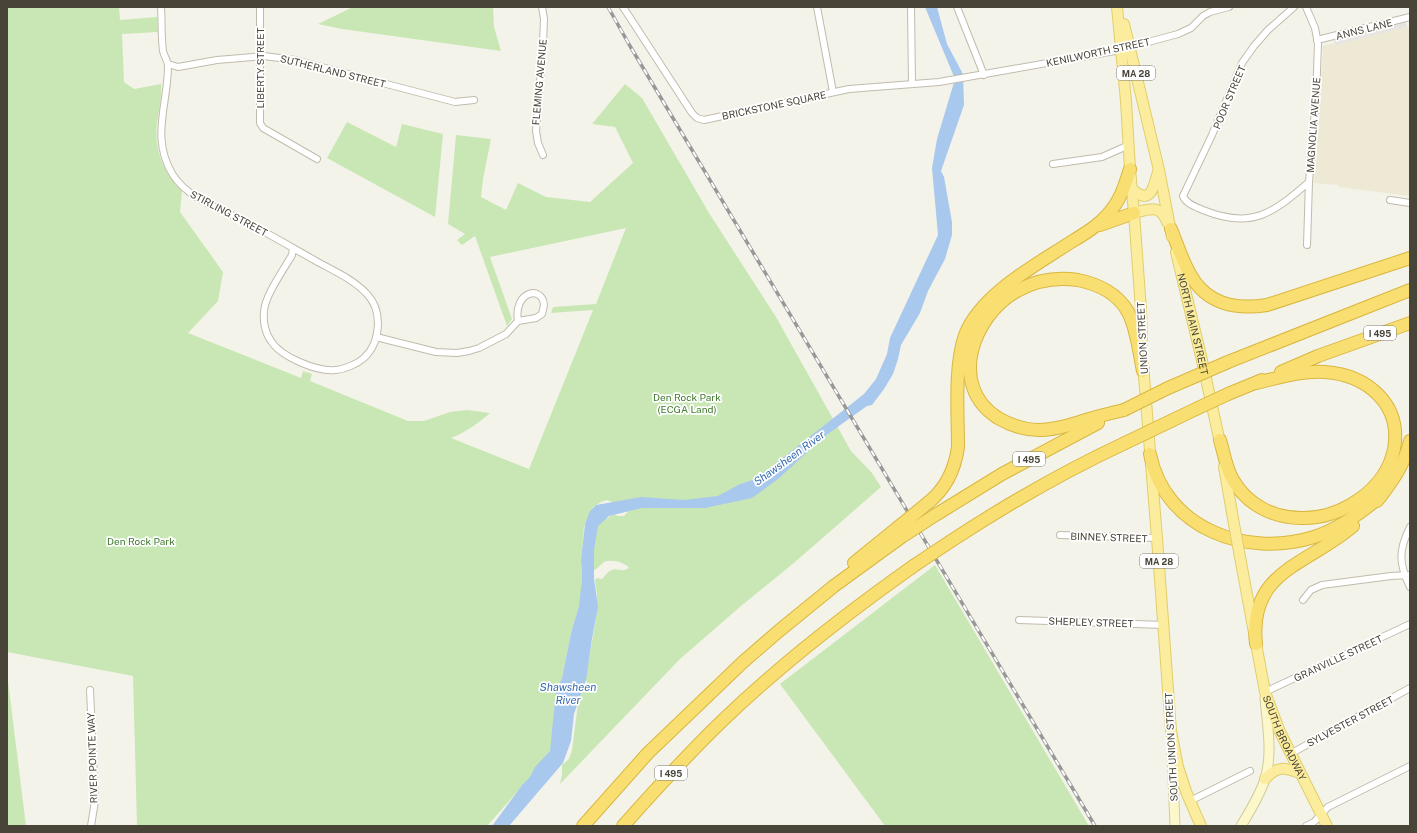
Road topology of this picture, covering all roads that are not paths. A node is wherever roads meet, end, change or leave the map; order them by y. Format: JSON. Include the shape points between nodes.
{"nodes":[{"id":1,"x":161,"y":7,"type":"edge"},
{"id":2,"x":260,"y":7,"type":"edge"},
{"id":3,"x":542,"y":7,"type":"edge"},
{"id":4,"x":623,"y":7,"type":"edge"},
{"id":5,"x":817,"y":7,"type":"edge"},
{"id":6,"x":911,"y":7,"type":"edge"},
{"id":7,"x":957,"y":7,"type":"edge"},
{"id":8,"x":1118,"y":7,"type":"edge"},
{"id":9,"x":1229,"y":7,"type":"edge"},
{"id":10,"x":1294,"y":7,"type":"edge"},
{"id":11,"x":1306,"y":7,"type":"edge"},
{"id":12,"x":1410,"y":17,"type":"edge"},
{"id":13,"x":1320,"y":40,"type":"junction"},
{"id":14,"x":1125,"y":49,"type":"junction"},
{"id":15,"x":260,"y":56,"type":"junction"},
{"id":16,"x":168,"y":64,"type":"junction"},
{"id":17,"x":984,"y":75,"type":"junction"},
{"id":18,"x":912,"y":84,"type":"junction"},
{"id":19,"x":833,"y":92,"type":"junction"},
{"id":20,"x":474,"y":100,"type":"dead end"},
{"id":21,"x":1128,"y":145,"type":"junction"},
{"id":22,"x":543,"y":155,"type":"dead end"},
{"id":23,"x":317,"y":160,"type":"dead end"},
{"id":24,"x":1053,"y":164,"type":"dead end"},
{"id":25,"x":1130,"y":169,"type":"junction"},
{"id":26,"x":1158,"y":170,"type":"junction"},
{"id":27,"x":1309,"y":182,"type":"junction"},
{"id":28,"x":1132,"y":189,"type":"junction"},
{"id":29,"x":1390,"y":200,"type":"dead end"},
{"id":30,"x":1410,"y":203,"type":"edge"},
{"id":31,"x":1134,"y":213,"type":"junction"},
{"id":32,"x":1096,"y":226,"type":"junction"},
{"id":33,"x":1171,"y":229,"type":"junction"},
{"id":34,"x":1307,"y":245,"type":"dead end"},
{"id":35,"x":294,"y":248,"type":"junction"},
{"id":36,"x":1410,"y":258,"type":"edge"},
{"id":37,"x":1410,"y":290,"type":"edge"},
{"id":38,"x":518,"y":321,"type":"junction"},
{"id":39,"x":1410,"y":323,"type":"edge"},
{"id":40,"x":376,"y":336,"type":"junction"},
{"id":41,"x":1143,"y":370,"type":"junction"},
{"id":42,"x":1256,"y":383,"type":"junction"},
{"id":43,"x":1124,"y":410,"type":"junction"},
{"id":44,"x":1220,"y":440,"type":"junction"},
{"id":45,"x":1410,"y":441,"type":"edge"},
{"id":46,"x":1150,"y":454,"type":"junction"},
{"id":47,"x":1381,"y":496,"type":"junction"},
{"id":48,"x":1410,"y":527,"type":"edge"},
{"id":49,"x":898,"y":534,"type":"junction"},
{"id":50,"x":1060,"y":535,"type":"dead end"},
{"id":51,"x":1158,"y":538,"type":"junction"},
{"id":52,"x":1407,"y":575,"type":"edge"},
{"id":53,"x":1410,"y":587,"type":"edge"},
{"id":54,"x":1303,"y":600,"type":"dead end"},
{"id":55,"x":1019,"y":620,"type":"dead end"},
{"id":56,"x":1410,"y":624,"type":"edge"},
{"id":57,"x":1164,"y":625,"type":"junction"},
{"id":58,"x":1256,"y":644,"type":"junction"},
{"id":59,"x":1166,"y":668,"type":"joint"},
{"id":60,"x":1410,"y":688,"type":"edge"},
{"id":61,"x":90,"y":690,"type":"dead end"},
{"id":62,"x":1265,"y":692,"type":"junction"},
{"id":63,"x":1171,"y":731,"type":"junction"},
{"id":64,"x":1290,"y":754,"type":"junction"},
{"id":65,"x":1410,"y":766,"type":"edge"},
{"id":66,"x":1250,"y":771,"type":"dead end"},
{"id":67,"x":1300,"y":773,"type":"junction"},
{"id":68,"x":1265,"y":779,"type":"junction"},
{"id":69,"x":1190,"y":801,"type":"junction"},
{"id":70,"x":1322,"y":814,"type":"junction"},
{"id":71,"x":91,"y":826,"type":"edge"},
{"id":72,"x":583,"y":826,"type":"edge"},
{"id":73,"x":623,"y":826,"type":"edge"},
{"id":74,"x":1175,"y":826,"type":"edge"},
{"id":75,"x":1201,"y":826,"type":"edge"},
{"id":76,"x":1241,"y":826,"type":"edge"},
{"id":77,"x":1306,"y":826,"type":"edge"},
{"id":78,"x":1327,"y":826,"type":"edge"}],
"edges":[{"from":1,"to":16,"type":"street","name":"STIRLING STREET","via":[[163,52]]},
{"from":2,"to":15,"type":"street","name":"LIBERTY STREET"},
{"from":3,"to":22,"type":"street","name":"FLEMING AVENUE","via":[[543,44],[536,131]]},
{"from":4,"to":19,"type":"street","name":"BRICKSTONE SQUARE","via":[[692,114],[699,119],[711,119]]},
{"from":5,"to":19,"type":"street"},
{"from":6,"to":18,"type":"street"},
{"from":7,"to":17,"type":"street"},
{"from":8,"to":14,"type":"main road","name":"UNION STREET","number":"MA 28"},
{"from":9,"to":14,"type":"street","name":"KENILWORTH STREET","via":[[1210,12],[1183,32]]},
{"from":10,"to":27,"type":"street","name":"POOR STREET","via":[[1268,30],[1242,63],[1184,193],[1184,199],[1206,211],[1226,217],[1251,219],[1274,210]]},
{"from":11,"to":13,"type":"street","name":"MAGNOLIA AVENUE"},
{"from":12,"to":13,"type":"street","name":"ANNS LANE"},
{"from":13,"to":27,"type":"street","name":"MAGNOLIA AVENUE"},
{"from":14,"to":17,"type":"street","name":"KENILWORTH STREET"},
{"from":14,"to":21,"type":"main road","name":"UNION STREET","number":"MA 28"},
{"from":14,"to":26,"type":"main road","name":"NORTH MAIN STREET","number":"MA 28"},
{"from":15,"to":16,"type":"street","name":"SUTHERLAND STREET","via":[[178,67]]},
{"from":15,"to":20,"type":"street","name":"SUTHERLAND STREET","via":[[295,60],[455,102]]},
{"from":15,"to":23,"type":"street","name":"LIBERTY STREET","via":[[260,123],[263,128]]},
{"from":16,"to":35,"type":"street","name":"STIRLING STREET","via":[[160,132],[164,155],[174,176],[195,196]]},
{"from":17,"to":18,"type":"street","name":"BRICKSTONE SQUARE"},
{"from":18,"to":19,"type":"street","name":"BRICKSTONE SQUARE"},
{"from":21,"to":24,"type":"street","via":[[1102,157]]},
{"from":21,"to":25,"type":"main road","name":"UNION STREET","number":"MA 28"},
{"from":25,"to":28,"type":"main road","name":"UNION STREET","number":"MA 28"},
{"from":25,"to":32,"type":"highway","via":[[1119,199]]},
{"from":26,"to":28,"type":"main road","via":[[1153,190],[1149,194],[1139,195]]},
{"from":26,"to":33,"type":"main road","name":"NORTH MAIN STREET","number":"MA 28"},
{"from":27,"to":34,"type":"street","name":"MAGNOLIA AVENUE"},
{"from":28,"to":31,"type":"main road","name":"UNION STREET","number":"MA 28"},
{"from":29,"to":30,"type":"street"},
{"from":31,"to":32,"type":"highway"},
{"from":31,"to":33,"type":"main road","via":[[1158,210],[1165,216]]},
{"from":31,"to":41,"type":"main road","name":"UNION STREET","number":"MA 28"},
{"from":32,"to":49,"type":"highway","bridge":true,"via":[[1001,290],[982,307],[973,320],[965,335],[959,360],[958,447],[952,472],[938,494]]},
{"from":33,"to":36,"type":"highway","via":[[1190,274],[1199,287],[1220,302],[1236,306],[1267,305]]},
{"from":33,"to":44,"type":"main road","name":"NORTH MAIN STREET","number":"MA 28"},
{"from":35,"to":40,"type":"street","name":"STIRLING STREET","via":[[350,280],[367,294],[375,305],[378,318]]},
{"from":35,"to":40,"type":"street","name":"STIRLING STREET","via":[[264,310],[264,324],[271,341],[280,351],[316,367],[336,370],[364,358]]},
{"from":37,"to":43,"type":"highway","number":"I 495","bridge":true,"via":[[1228,362]]},
{"from":38,"to":38,"type":"street","via":[[517,312],[524,296],[540,296],[544,305],[542,314],[536,318]]},
{"from":38,"to":40,"type":"street","via":[[506,334],[493,342],[457,353],[436,352]]},
{"from":39,"to":42,"type":"highway","number":"I 495","via":[[1318,356]]},
{"from":41,"to":43,"type":"highway","via":[[1128,312],[1113,295],[1089,283],[1053,279],[1031,284],[1003,300],[982,324],[971,356],[971,378],[981,403],[1001,420],[1025,428],[1045,430]]},
{"from":41,"to":46,"type":"main road","name":"UNION STREET","number":"MA 28"},
{"from":42,"to":44,"type":"highway","via":[[1324,372],[1350,376],[1364,383],[1378,394],[1392,419],[1394,451],[1386,471],[1373,488],[1339,512],[1310,518],[1286,517],[1265,510],[1245,496],[1232,479]]},
{"from":42,"to":73,"type":"highway","number":"I 495","bridge":true,"via":[[1085,462],[1020,498],[915,565],[864,601],[768,680],[722,722]]},
{"from":43,"to":49,"type":"highway","number":"I 495","bridge":true,"via":[[1036,455],[937,514]]},
{"from":44,"to":58,"type":"main road","name":"NORTH MAIN STREET","number":"MA 28","bridge":true},
{"from":45,"to":47,"type":"highway","via":[[1402,465]]},
{"from":46,"to":47,"type":"highway","via":[[1157,479],[1166,495],[1178,508],[1193,521],[1210,530],[1245,541],[1282,543],[1314,537],[1349,521]]},
{"from":46,"to":51,"type":"main road","name":"UNION STREET","number":"MA 28"},
{"from":47,"to":58,"type":"highway","via":[[1351,527],[1282,573],[1269,585],[1258,607]]},
{"from":48,"to":52,"type":"street","via":[[1402,554],[1402,567]]},
{"from":49,"to":72,"type":"highway","number":"I 495","via":[[859,558],[834,586],[726,678],[648,753]]},
{"from":50,"to":51,"type":"street","name":"BINNEY STREET"},
{"from":51,"to":57,"type":"main road","name":"UNION STREET","number":"MA 28"},
{"from":52,"to":53,"type":"street"},
{"from":52,"to":54,"type":"street","via":[[1322,585],[1311,590]]},
{"from":55,"to":57,"type":"street","name":"SHEPLEY STREET"},
{"from":56,"to":62,"type":"street","name":"GRANVILLE STREET"},
{"from":57,"to":59,"type":"main road","name":"UNION STREET","number":"MA 28"},
{"from":58,"to":62,"type":"main road","name":"SOUTH BROADWAY","number":"MA 28"},
{"from":59,"to":63,"type":"main road","name":"SOUTH UNION STREET","number":"MA 28"},
{"from":60,"to":64,"type":"street","name":"SYLVESTER STREET"},
{"from":61,"to":71,"type":"street","name":"RIVER POINTE WAY","via":[[95,801]]},
{"from":62,"to":64,"type":"main road","name":"SOUTH BROADWAY","number":"MA 28"},
{"from":62,"to":68,"type":"main road","via":[[1269,739]]},
{"from":63,"to":69,"type":"main road","number":"MA 28","via":[[1178,767]]},
{"from":63,"to":74,"type":"main road","name":"SOUTH UNION STREET"},
{"from":64,"to":67,"type":"main road","name":"SOUTH BROADWAY","number":"MA 28"},
{"from":65,"to":70,"type":"street","via":[[1328,807]]},
{"from":66,"to":69,"type":"street"},
{"from":67,"to":68,"type":"main road","via":[[1282,768]]},
{"from":67,"to":70,"type":"main road","name":"SOUTH BROADWAY","number":"MA 28"},
{"from":68,"to":76,"type":"main road"},
{"from":69,"to":75,"type":"main road","number":"MA 28"},
{"from":70,"to":77,"type":"street"},
{"from":70,"to":78,"type":"main road","name":"SOUTH BROADWAY","number":"MA 28"}]}
